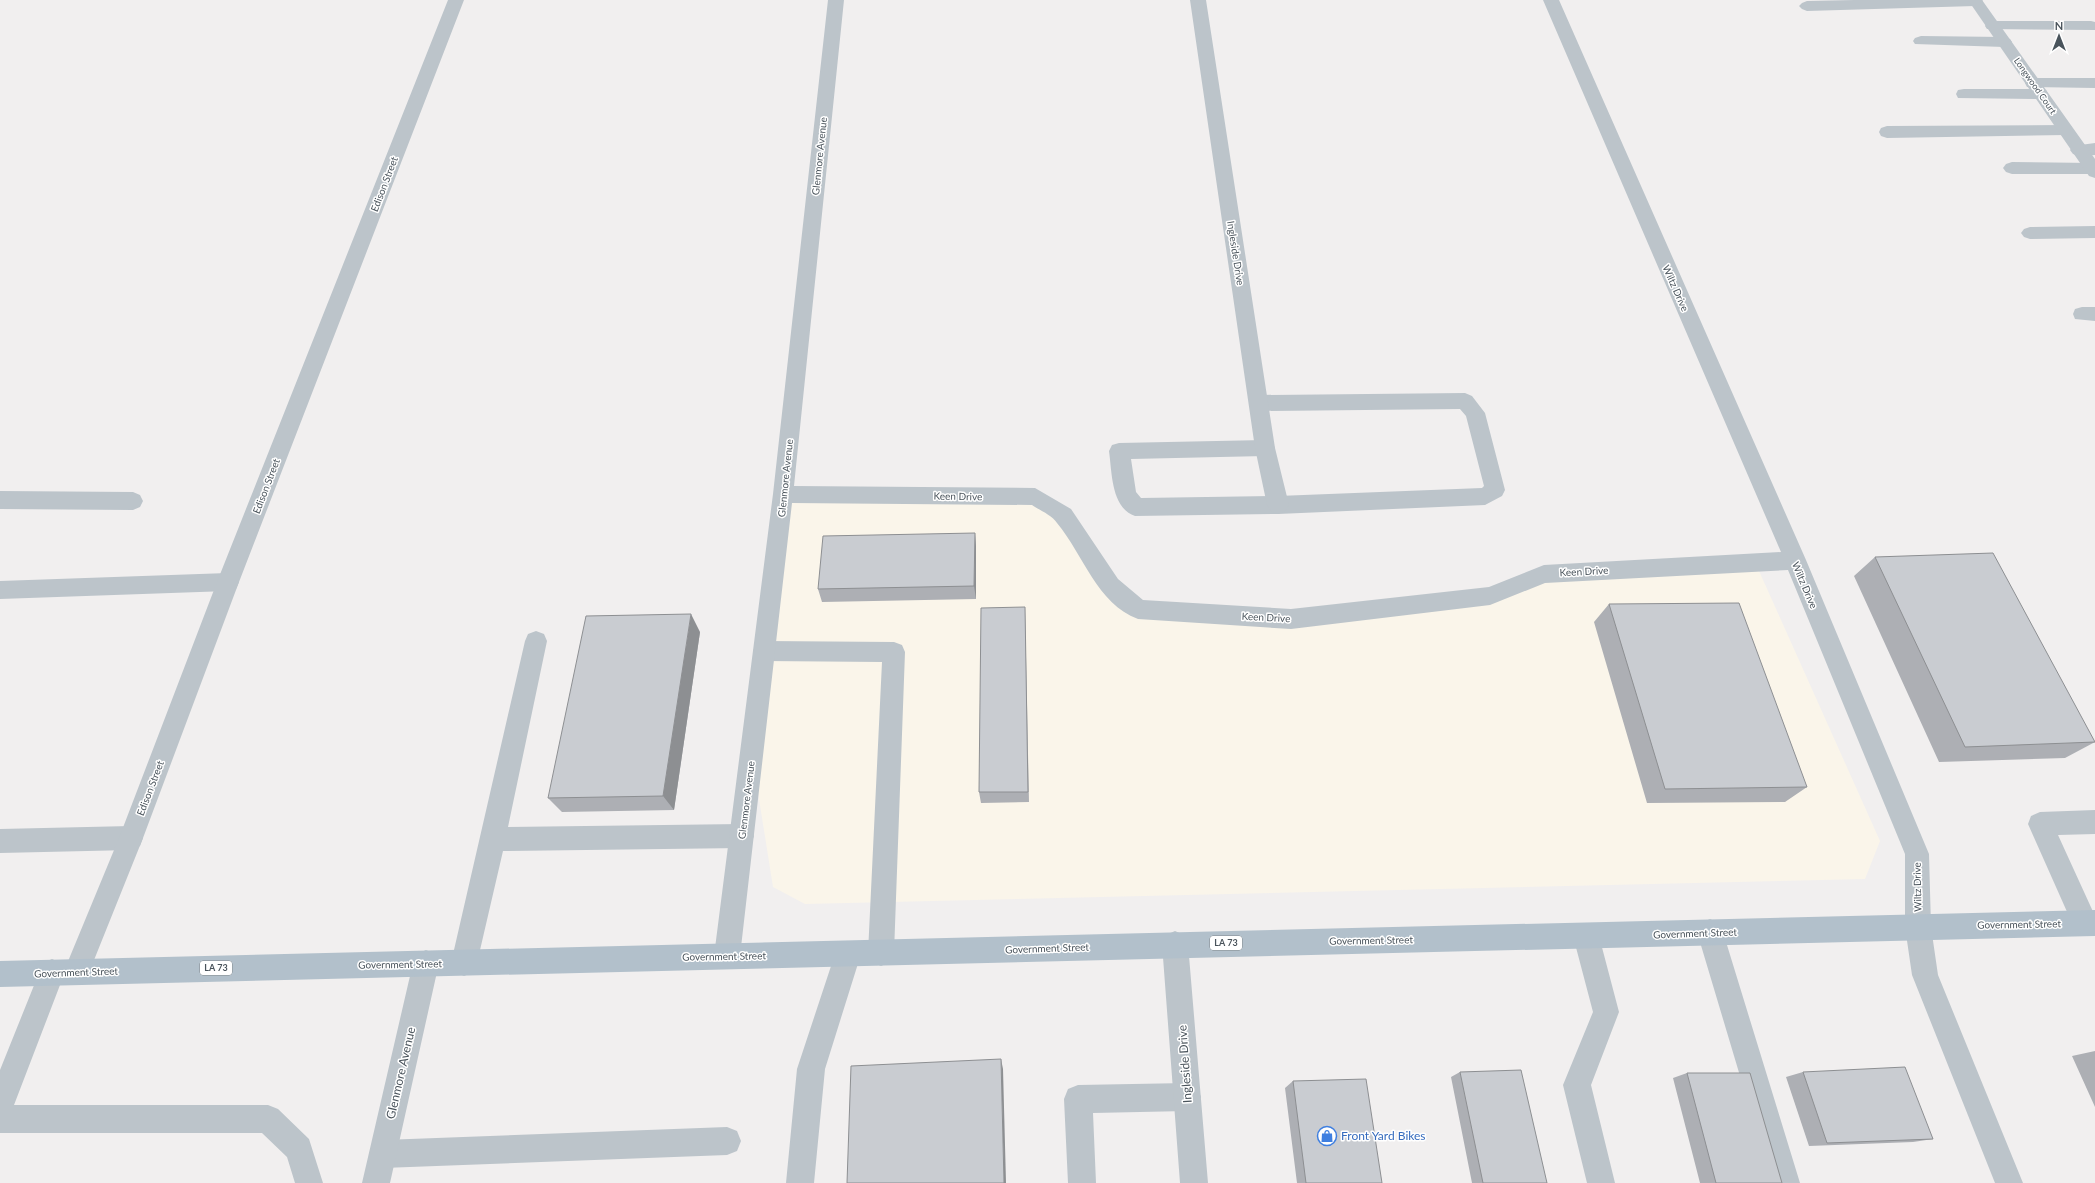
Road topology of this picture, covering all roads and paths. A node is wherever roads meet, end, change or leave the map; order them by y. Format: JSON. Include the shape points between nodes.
{"nodes":[{"id":1,"x":456,"y":0,"type":"edge"},
{"id":2,"x":836,"y":0,"type":"edge"},
{"id":3,"x":1198,"y":0,"type":"edge"},
{"id":4,"x":1551,"y":0,"type":"edge"},
{"id":5,"x":1975,"y":1,"type":"edge"},
{"id":6,"x":1807,"y":6,"type":"dead end"},
{"id":7,"x":1993,"y":26,"type":"junction"},
{"id":8,"x":2091,"y":26,"type":"dead end"},
{"id":9,"x":1921,"y":41,"type":"dead end"},
{"id":10,"x":2004,"y":42,"type":"junction"},
{"id":11,"x":2095,"y":83,"type":"edge"},
{"id":12,"x":2037,"y":88,"type":"junction"},
{"id":13,"x":1964,"y":94,"type":"dead end"},
{"id":14,"x":2065,"y":130,"type":"junction"},
{"id":15,"x":1887,"y":132,"type":"dead end"},
{"id":16,"x":2087,"y":150,"type":"edge"},
{"id":17,"x":2012,"y":168,"type":"dead end"},
{"id":18,"x":2094,"y":170,"type":"edge"},
{"id":19,"x":2095,"y":232,"type":"edge"},
{"id":20,"x":2030,"y":233,"type":"dead end"},
{"id":21,"x":1259,"y":403,"type":"junction"},
{"id":22,"x":1266,"y":448,"type":"junction"},
{"id":23,"x":783,"y":494,"type":"junction"},
{"id":24,"x":0,"y":500,"type":"edge"},
{"id":25,"x":133,"y":501,"type":"dead end"},
{"id":26,"x":1278,"y":505,"type":"junction"},
{"id":27,"x":1795,"y":560,"type":"junction"},
{"id":28,"x":228,"y":582,"type":"junction"},
{"id":29,"x":0,"y":590,"type":"edge"},
{"id":30,"x":536,"y":641,"type":"dead end"},
{"id":31,"x":764,"y":651,"type":"junction"},
{"id":32,"x":2095,"y":822,"type":"edge"},
{"id":33,"x":742,"y":836,"type":"junction"},
{"id":34,"x":131,"y":838,"type":"junction"},
{"id":35,"x":493,"y":839,"type":"junction"},
{"id":36,"x":0,"y":841,"type":"edge"},
{"id":37,"x":2090,"y":923,"type":"edge"},
{"id":38,"x":1918,"y":927,"type":"junction"},
{"id":39,"x":1710,"y":932,"type":"junction"},
{"id":40,"x":1586,"y":936,"type":"junction"},
{"id":41,"x":1175,"y":944,"type":"junction"},
{"id":42,"x":881,"y":953,"type":"junction"},
{"id":43,"x":848,"y":954,"type":"junction"},
{"id":44,"x":728,"y":956,"type":"junction"},
{"id":45,"x":426,"y":963,"type":"junction"},
{"id":46,"x":464,"y":963,"type":"junction"},
{"id":47,"x":64,"y":972,"type":"junction"},
{"id":48,"x":0,"y":974,"type":"edge"},
{"id":49,"x":1187,"y":1097,"type":"junction"},
{"id":50,"x":0,"y":1105,"type":"edge"},
{"id":51,"x":0,"y":1119,"type":"edge"},
{"id":52,"x":727,"y":1141,"type":"dead end"},
{"id":53,"x":383,"y":1154,"type":"junction"},
{"id":54,"x":309,"y":1183,"type":"edge"},
{"id":55,"x":376,"y":1183,"type":"edge"},
{"id":56,"x":800,"y":1183,"type":"edge"},
{"id":57,"x":1082,"y":1183,"type":"edge"},
{"id":58,"x":1194,"y":1183,"type":"edge"},
{"id":59,"x":1601,"y":1183,"type":"edge"},
{"id":60,"x":1786,"y":1183,"type":"edge"},
{"id":61,"x":2010,"y":1183,"type":"edge"}],
"edges":[{"from":1,"to":28,"type":"street","name":"Edison Street"},
{"from":2,"to":23,"type":"street","name":"Glenmore Avenue"},
{"from":3,"to":21,"type":"street","name":"Ingleside Drive"},
{"from":4,"to":27,"type":"street","name":"Wiltz Drive"},
{"from":5,"to":6,"type":"street"},
{"from":5,"to":7,"type":"street","name":"Longwood Court"},
{"from":7,"to":8,"type":"street"},
{"from":7,"to":10,"type":"street","name":"Longwood Court"},
{"from":9,"to":10,"type":"street"},
{"from":10,"to":12,"type":"street","name":"Longwood Court"},
{"from":11,"to":12,"type":"street"},
{"from":12,"to":13,"type":"street"},
{"from":12,"to":14,"type":"street","name":"Longwood Court"},
{"from":14,"to":15,"type":"street"},
{"from":14,"to":16,"type":"street","name":"Longwood Court"},
{"from":16,"to":18,"type":"street","name":"Longwood Court"},
{"from":17,"to":18,"type":"street"},
{"from":19,"to":20,"type":"street"},
{"from":21,"to":22,"type":"street","name":"Ingleside Drive"},
{"from":21,"to":26,"type":"street","via":[[1465,401],[1475,413],[1495,490],[1485,496]]},
{"from":22,"to":26,"type":"street","name":"Ingleside Drive"},
{"from":22,"to":26,"type":"street","via":[[1119,451],[1126,494],[1135,507]]},
{"from":23,"to":27,"type":"street","name":"Keen Drive","via":[[1035,497],[1064,515],[1110,586],[1138,609],[1153,610],[1291,619],[1490,596],[1544,574]]},
{"from":23,"to":31,"type":"street","name":"Glenmore Avenue"},
{"from":24,"to":25,"type":"street"},
{"from":27,"to":38,"type":"street","name":"Wiltz Drive","via":[[1917,854]]},
{"from":28,"to":29,"type":"street"},
{"from":28,"to":34,"type":"street","name":"Edison Street"},
{"from":30,"to":35,"type":"street"},
{"from":31,"to":33,"type":"street","name":"Glenmore Avenue"},
{"from":31,"to":42,"type":"street","via":[[894,652]]},
{"from":32,"to":37,"type":"street","via":[[2040,824]]},
{"from":33,"to":35,"type":"street"},
{"from":33,"to":44,"type":"street","name":"Glenmore Avenue"},
{"from":34,"to":36,"type":"street"},
{"from":34,"to":47,"type":"street","name":"Edison Street"},
{"from":35,"to":46,"type":"street"},
{"from":37,"to":38,"type":"main road","name":"Government Street","number":"LA 73"},
{"from":38,"to":39,"type":"main road","name":"Government Street","number":"LA 73"},
{"from":38,"to":61,"type":"street","name":"Wiltz Drive","via":[[1925,975]]},
{"from":39,"to":40,"type":"main road","name":"Government Street","number":"LA 73"},
{"from":39,"to":60,"type":"street"},
{"from":40,"to":41,"type":"main road","name":"Government Street","number":"LA 73"},
{"from":40,"to":59,"type":"street","via":[[1606,1012],[1577,1085]]},
{"from":41,"to":42,"type":"main road","name":"Government Street","number":"LA 73"},
{"from":41,"to":49,"type":"street","name":"Ingleside Drive"},
{"from":42,"to":43,"type":"main road","name":"Government Street","number":"LA 73"},
{"from":43,"to":44,"type":"main road","name":"Government Street","number":"LA 73"},
{"from":43,"to":56,"type":"street","via":[[811,1069]]},
{"from":44,"to":46,"type":"main road","name":"Government Street","number":"LA 73"},
{"from":45,"to":46,"type":"main road","name":"Government Street","number":"LA 73"},
{"from":45,"to":47,"type":"main road","name":"Government Street","number":"LA 73"},
{"from":45,"to":53,"type":"street","name":"Glenmore Avenue"},
{"from":47,"to":48,"type":"main road","name":"Government Street","number":"LA 73"},
{"from":47,"to":50,"type":"street","name":"Edison Street"},
{"from":49,"to":57,"type":"street","via":[[1078,1099]]},
{"from":49,"to":58,"type":"street","name":"Ingleside Drive"},
{"from":51,"to":54,"type":"street","via":[[268,1119],[298,1149]]},
{"from":52,"to":53,"type":"street"},
{"from":53,"to":55,"type":"street","name":"Glenmore Avenue"}]}
